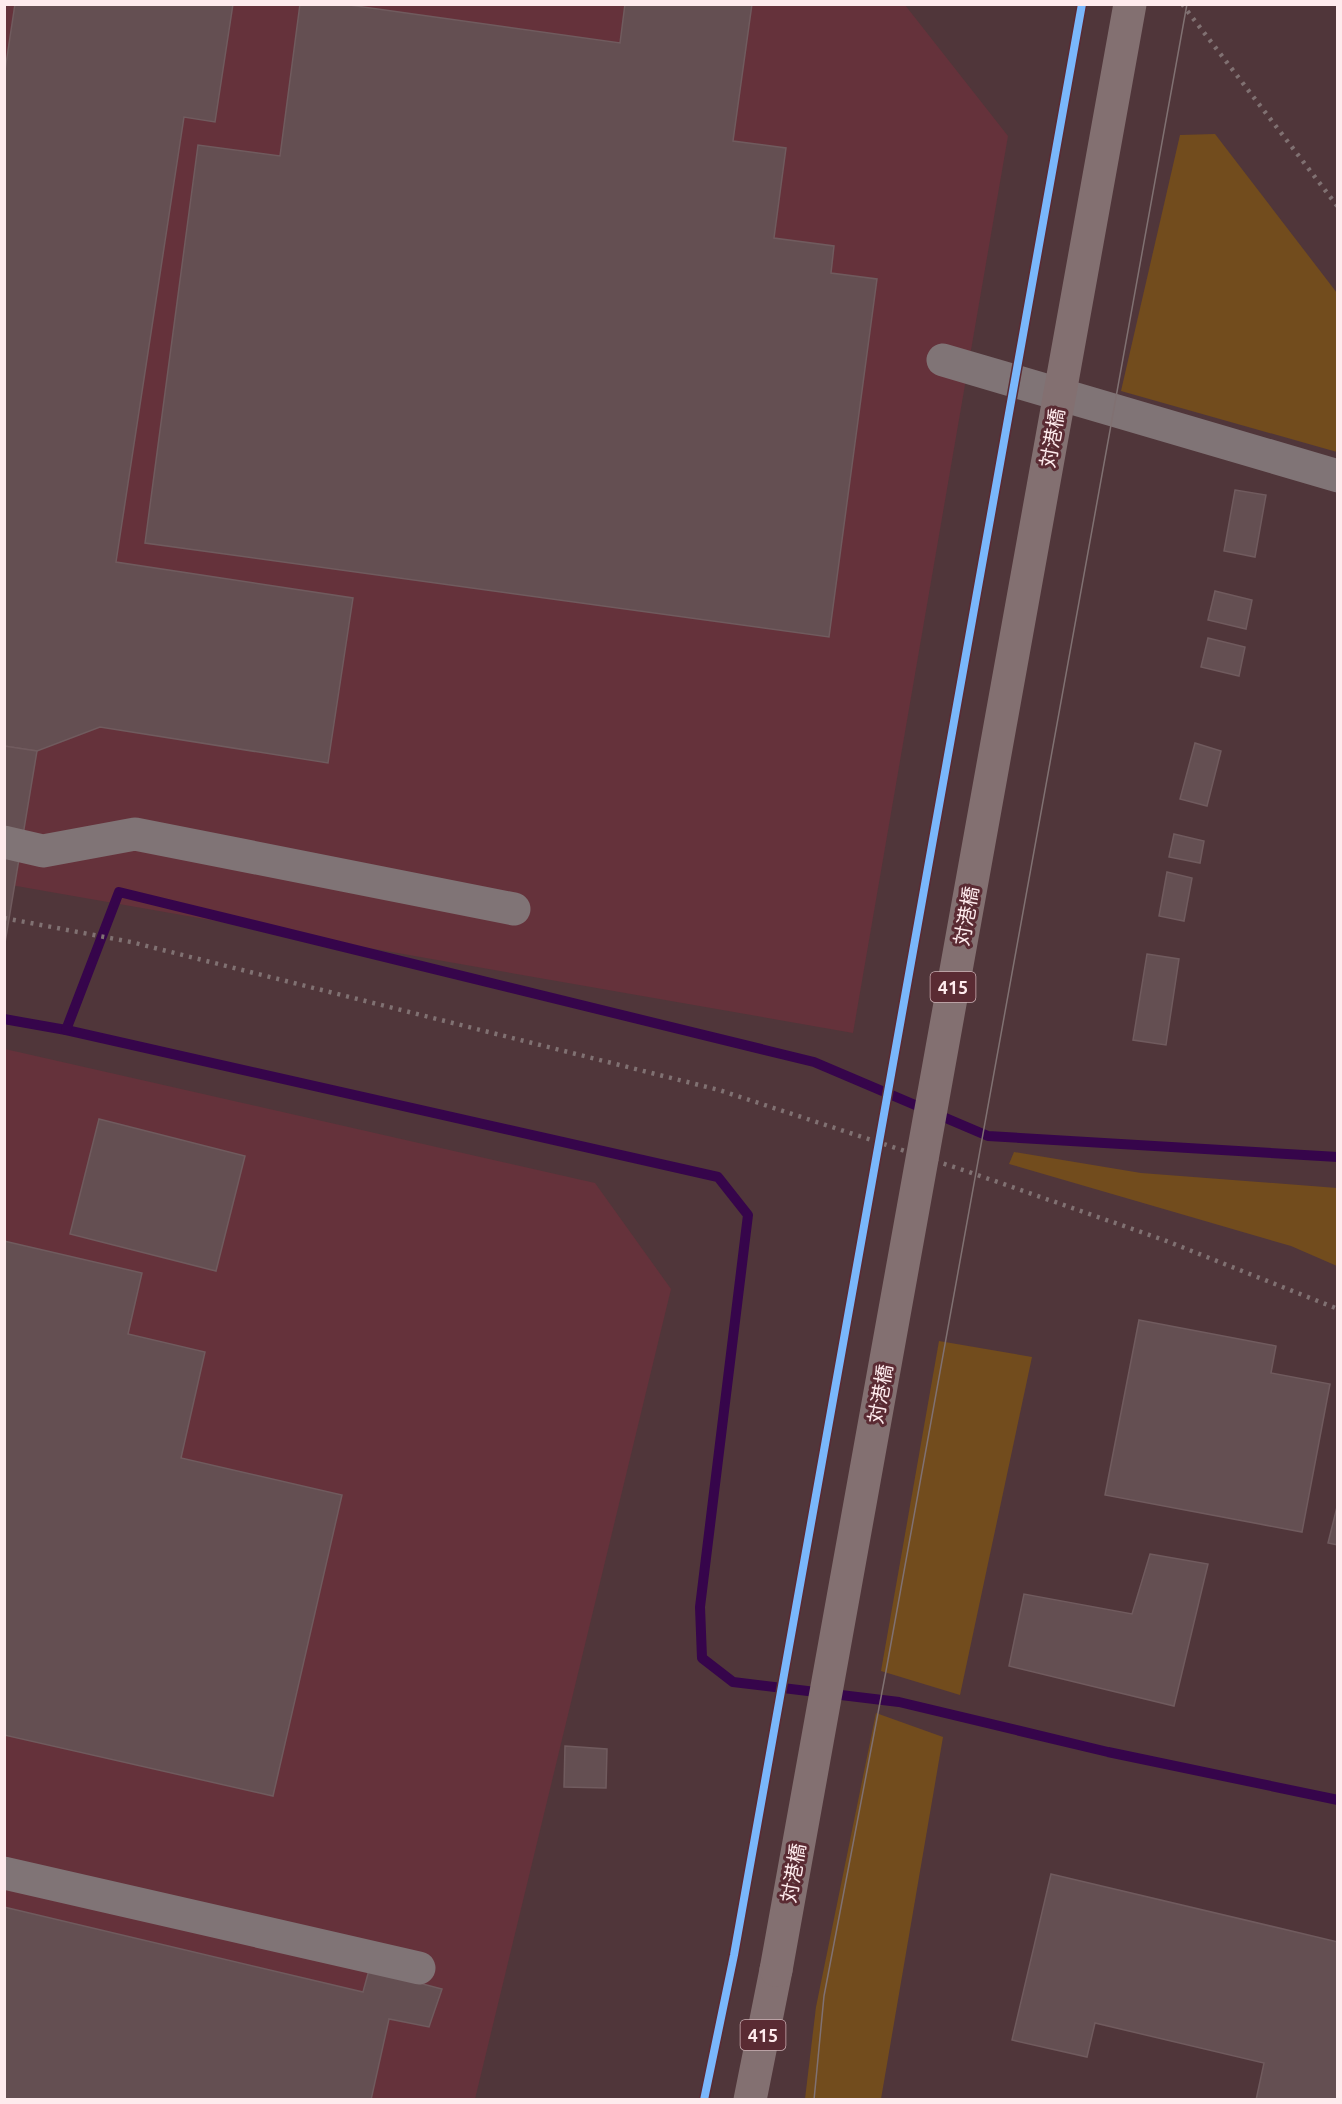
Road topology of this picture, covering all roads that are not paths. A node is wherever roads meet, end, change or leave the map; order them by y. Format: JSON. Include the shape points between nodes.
{"nodes":[{"id":1,"x":1130,"y":4,"type":"edge"},
{"id":2,"x":943,"y":360,"type":"dead end"},
{"id":3,"x":1338,"y":476,"type":"edge"},
{"id":4,"x":4,"y":842,"type":"edge"},
{"id":5,"x":514,"y":909,"type":"dead end"},
{"id":6,"x":4,"y":1873,"type":"edge"},
{"id":7,"x":419,"y":1968,"type":"dead end"},
{"id":8,"x":750,"y":2100,"type":"edge"}],
"edges":[{"from":1,"to":8,"type":"highway","name":"対港橋","number":"415","bridge":true},
{"from":2,"to":3,"type":"lane"},
{"from":4,"to":5,"type":"lane","via":[[43,851],[135,834]]},
{"from":6,"to":7,"type":"lane"}]}
